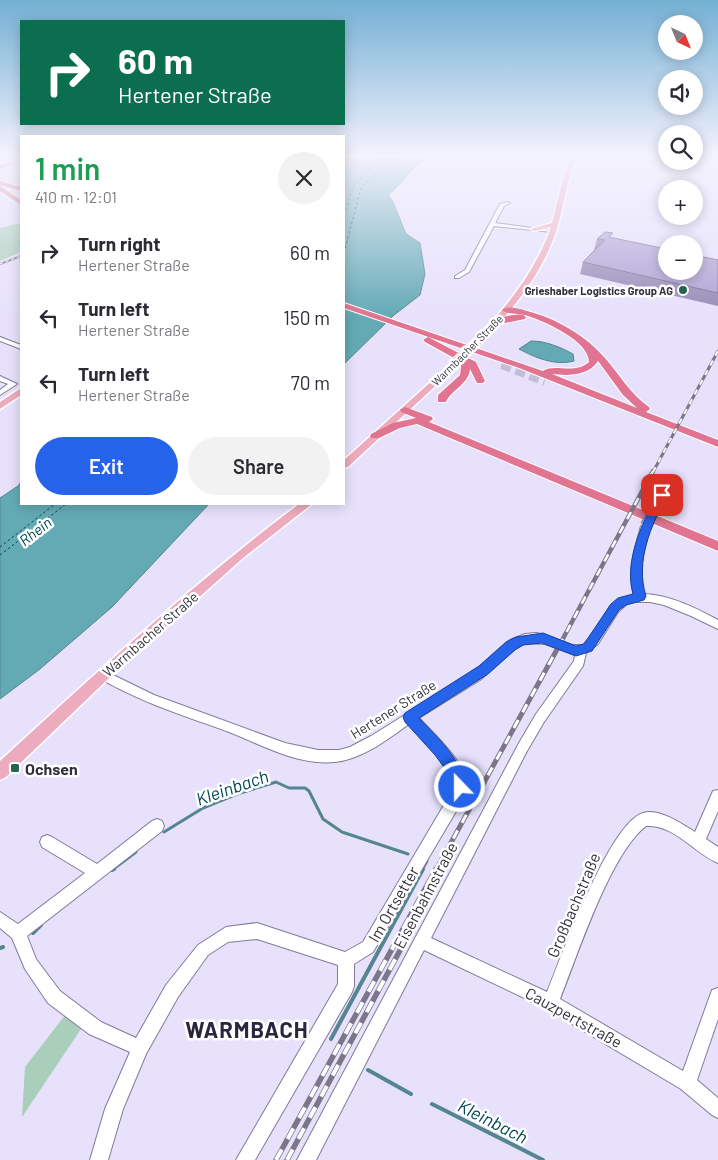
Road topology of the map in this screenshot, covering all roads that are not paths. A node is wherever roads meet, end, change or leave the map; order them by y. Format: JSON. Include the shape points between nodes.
{"nodes":[{"id":1,"x":500,"y":208,"type":"edge"},
{"id":2,"x":559,"y":208,"type":"edge"},
{"id":3,"x":492,"y":224,"type":"junction"},
{"id":4,"x":554,"y":228,"type":"junction"},
{"id":5,"x":534,"y":229,"type":"joint"},
{"id":6,"x":458,"y":277,"type":"dead end"},
{"id":7,"x":345,"y":305,"type":"edge"},
{"id":8,"x":345,"y":310,"type":"edge"},
{"id":9,"x":506,"y":310,"type":"junction"},
{"id":10,"x":524,"y":317,"type":"junction"},
{"id":11,"x":496,"y":322,"type":"junction"},
{"id":12,"x":397,"y":325,"type":"junction"},
{"id":13,"x":409,"y":331,"type":"junction"},
{"id":14,"x":429,"y":338,"type":"junction"},
{"id":15,"x":2,"y":342,"type":"edge"},
{"id":16,"x":450,"y":346,"type":"junction"},
{"id":17,"x":20,"y":347,"type":"edge"},
{"id":18,"x":468,"y":355,"type":"dead end"},
{"id":19,"x":502,"y":364,"type":"tunnel mouth"},
{"id":20,"x":522,"y":366,"type":"junction"},
{"id":21,"x":0,"y":378,"type":"edge"},
{"id":22,"x":480,"y":381,"type":"dead end"},
{"id":23,"x":545,"y":381,"type":"tunnel mouth"},
{"id":24,"x":20,"y":392,"type":"edge"},
{"id":25,"x":0,"y":393,"type":"edge"},
{"id":26,"x":442,"y":400,"type":"dead end"},
{"id":27,"x":0,"y":406,"type":"edge"},
{"id":28,"x":405,"y":410,"type":"junction"},
{"id":29,"x":418,"y":421,"type":"junction"},
{"id":30,"x":661,"y":427,"type":"junction"},
{"id":31,"x":375,"y":436,"type":"junction"},
{"id":32,"x":718,"y":444,"type":"edge"},
{"id":33,"x":718,"y":452,"type":"edge"},
{"id":34,"x":345,"y":464,"type":"edge"},
{"id":35,"x":662,"y":495,"type":"dead end"},
{"id":36,"x":305,"y":505,"type":"edge"},
{"id":37,"x":718,"y":544,"type":"edge"},
{"id":38,"x":640,"y":596,"type":"junction"},
{"id":39,"x":718,"y":625,"type":"edge"},
{"id":40,"x":580,"y":651,"type":"junction"},
{"id":41,"x":103,"y":674,"type":"junction"},
{"id":42,"x":410,"y":717,"type":"junction"},
{"id":43,"x":0,"y":772,"type":"edge"},
{"id":44,"x":718,"y":796,"type":"edge"},
{"id":45,"x":157,"y":826,"type":"dead end"},
{"id":46,"x":47,"y":842,"type":"dead end"},
{"id":47,"x":698,"y":842,"type":"junction"},
{"id":48,"x":718,"y":856,"type":"edge"},
{"id":49,"x":97,"y":872,"type":"junction"},
{"id":50,"x":0,"y":919,"type":"edge"},
{"id":51,"x":18,"y":933,"type":"junction"},
{"id":52,"x":421,"y":941,"type":"junction"},
{"id":53,"x":346,"y":960,"type":"junction"},
{"id":54,"x":718,"y":996,"type":"edge"},
{"id":55,"x":551,"y":1002,"type":"junction"},
{"id":56,"x":140,"y":1048,"type":"junction"},
{"id":57,"x":687,"y":1083,"type":"junction"},
{"id":58,"x":718,"y":1109,"type":"edge"},
{"id":59,"x":99,"y":1160,"type":"edge"},
{"id":60,"x":245,"y":1160,"type":"edge"},
{"id":61,"x":306,"y":1160,"type":"edge"}],
"edges":[{"from":1,"to":3,"type":"street"},
{"from":2,"to":4,"type":"main road","name":"Warmbacher Straße"},
{"from":3,"to":5,"type":"street"},
{"from":3,"to":6,"type":"street","via":[[467,271]]},
{"from":4,"to":5,"type":"main road"},
{"from":4,"to":9,"type":"main road","name":"Warmbacher Straße","via":[[531,277]]},
{"from":7,"to":12,"type":"highway"},
{"from":8,"to":12,"type":"highway"},
{"from":9,"to":10,"type":"highway"},
{"from":9,"to":11,"type":"main road","name":"Warmbacher Straße"},
{"from":9,"to":30,"type":"highway","via":[[539,318],[574,336],[595,353],[631,399]]},
{"from":10,"to":11,"type":"highway"},
{"from":10,"to":20,"type":"highway","via":[[566,333],[586,347],[593,359],[585,369],[576,372],[552,372]]},
{"from":11,"to":28,"type":"main road","name":"Warmbacher Straße","bridge":true},
{"from":12,"to":13,"type":"highway"},
{"from":12,"to":20,"type":"highway"},
{"from":13,"to":14,"type":"highway"},
{"from":13,"to":26,"type":"highway","via":[[464,361],[464,376],[443,394]]},
{"from":14,"to":16,"type":"highway"},
{"from":14,"to":22,"type":"highway","via":[[468,360]]},
{"from":15,"to":17,"type":"street"},
{"from":16,"to":18,"type":"highway"},
{"from":16,"to":19,"type":"highway"},
{"from":20,"to":30,"type":"highway"},
{"from":21,"to":25,"type":"street","via":[[13,384]]},
{"from":23,"to":30,"type":"highway"},
{"from":24,"to":27,"type":"main road"},
{"from":28,"to":29,"type":"highway","via":[[410,418]]},
{"from":28,"to":31,"type":"main road","name":"Warmbacher Straße"},
{"from":28,"to":37,"type":"highway"},
{"from":29,"to":31,"type":"highway","via":[[397,425]]},
{"from":29,"to":37,"type":"highway"},
{"from":30,"to":32,"type":"highway"},
{"from":30,"to":33,"type":"highway"},
{"from":31,"to":34,"type":"main road","name":"Warmbacher Straße"},
{"from":35,"to":38,"type":"street","bridge":true,"via":[[646,526],[638,556],[636,586]]},
{"from":36,"to":41,"type":"main road","name":"Warmbacher Straße","via":[[245,550]]},
{"from":38,"to":39,"type":"street"},
{"from":38,"to":40,"type":"street","via":[[622,601],[615,607],[592,644]]},
{"from":40,"to":42,"type":"street","name":"Hertener Straße","via":[[543,638],[521,640],[484,670]]},
{"from":40,"to":52,"type":"street","name":"Eisenbahnstraße","via":[[579,663],[523,747]]},
{"from":41,"to":42,"type":"street","name":"Hertener Straße","via":[[146,696],[288,749],[320,757],[359,749]]},
{"from":41,"to":43,"type":"main road","name":"Warmbacher Straße"},
{"from":42,"to":53,"type":"street","name":"Im Ortsetter","via":[[456,771],[460,787],[368,947]]},
{"from":44,"to":47,"type":"street"},
{"from":45,"to":49,"type":"street"},
{"from":46,"to":49,"type":"street"},
{"from":47,"to":48,"type":"street"},
{"from":47,"to":55,"type":"street","name":"Großbachstraße","via":[[657,819],[644,819],[632,826],[610,861]]},
{"from":49,"to":51,"type":"street"},
{"from":50,"to":51,"type":"street"},
{"from":51,"to":56,"type":"street","via":[[30,964],[54,997],[95,1028]]},
{"from":52,"to":55,"type":"street","name":"Cauzpertstraße"},
{"from":52,"to":61,"type":"street","name":"Eisenbahnstraße"},
{"from":53,"to":56,"type":"street","via":[[257,931],[226,935],[204,950],[172,991]]},
{"from":53,"to":60,"type":"street","via":[[346,986]]},
{"from":54,"to":57,"type":"street"},
{"from":55,"to":57,"type":"street","name":"Cauzpertstraße"},
{"from":56,"to":59,"type":"street","via":[[114,1109]]},
{"from":57,"to":58,"type":"street","name":"Cauzpertstraße"}]}
